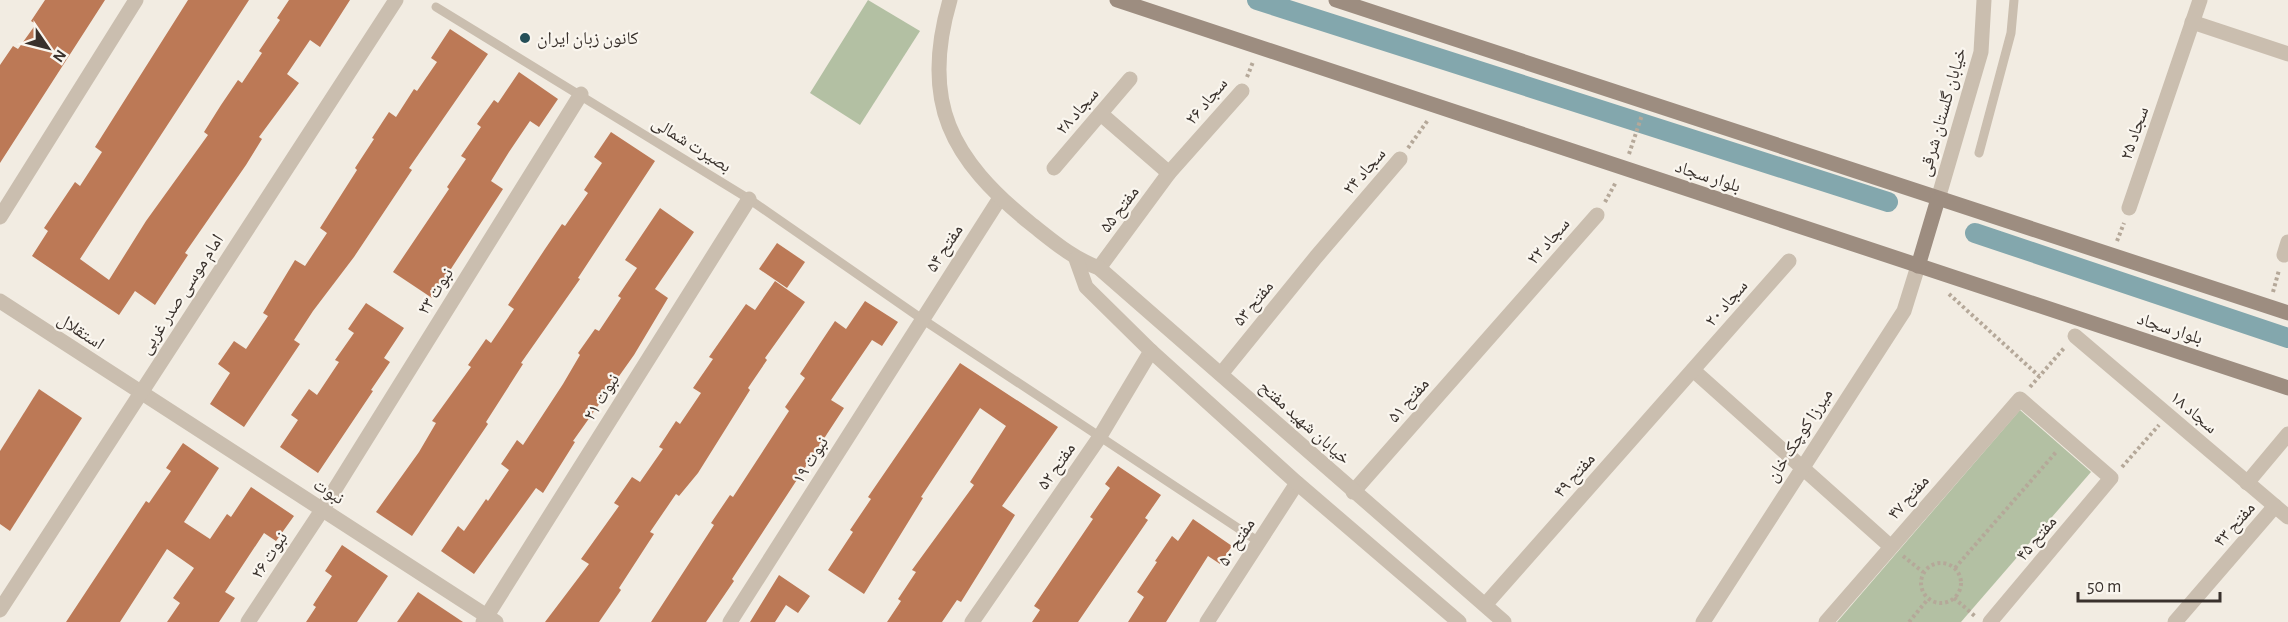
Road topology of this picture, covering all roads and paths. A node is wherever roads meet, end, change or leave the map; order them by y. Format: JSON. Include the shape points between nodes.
{"nodes":[{"id":1,"x":136,"y":0,"type":"edge"},
{"id":2,"x":396,"y":0,"type":"edge"},
{"id":3,"x":950,"y":0,"type":"edge"},
{"id":4,"x":1117,"y":0,"type":"edge"},
{"id":5,"x":1336,"y":0,"type":"edge"},
{"id":6,"x":1984,"y":0,"type":"edge"},
{"id":7,"x":2014,"y":0,"type":"edge"},
{"id":8,"x":2200,"y":0,"type":"edge"},
{"id":9,"x":436,"y":7,"type":"dead end"},
{"id":10,"x":2192,"y":22,"type":"junction"},
{"id":11,"x":1259,"y":47,"type":"junction"},
{"id":12,"x":2288,"y":54,"type":"edge"},
{"id":13,"x":1130,"y":79,"type":"dead end"},
{"id":14,"x":1242,"y":91,"type":"joint"},
{"id":15,"x":581,"y":94,"type":"junction"},
{"id":16,"x":1646,"y":103,"type":"junction"},
{"id":17,"x":1437,"y":107,"type":"junction"},
{"id":18,"x":1101,"y":114,"type":"junction"},
{"id":19,"x":1979,"y":153,"type":"dead end"},
{"id":20,"x":1400,"y":159,"type":"joint"},
{"id":21,"x":1054,"y":168,"type":"dead end"},
{"id":22,"x":1624,"y":169,"type":"junction"},
{"id":23,"x":1169,"y":173,"type":"junction"},
{"id":24,"x":1000,"y":198,"type":"junction"},
{"id":25,"x":749,"y":199,"type":"junction"},
{"id":26,"x":1938,"y":199,"type":"junction"},
{"id":27,"x":2129,"y":208,"type":"joint"},
{"id":28,"x":1597,"y":215,"type":"joint"},
{"id":29,"x":0,"y":217,"type":"edge"},
{"id":30,"x":2286,"y":249,"type":"edge"},
{"id":31,"x":2112,"y":256,"type":"junction"},
{"id":32,"x":1316,"y":257,"type":"joint"},
{"id":33,"x":1076,"y":259,"type":"junction"},
{"id":34,"x":1789,"y":261,"type":"dead end"},
{"id":35,"x":1918,"y":266,"type":"junction"},
{"id":36,"x":1099,"y":267,"type":"junction"},
{"id":37,"x":1944,"y":290,"type":"dead end"},
{"id":38,"x":0,"y":301,"type":"edge"},
{"id":39,"x":2268,"y":307,"type":"junction"},
{"id":40,"x":2288,"y":314,"type":"edge"},
{"id":41,"x":922,"y":319,"type":"junction"},
{"id":42,"x":1493,"y":333,"type":"joint"},
{"id":43,"x":2074,"y":336,"type":"joint"},
{"id":44,"x":1151,"y":351,"type":"junction"},
{"id":45,"x":1693,"y":370,"type":"junction"},
{"id":46,"x":1221,"y":374,"type":"junction"},
{"id":47,"x":2039,"y":376,"type":"junction"},
{"id":48,"x":2288,"y":387,"type":"edge"},
{"id":49,"x":140,"y":393,"type":"junction"},
{"id":50,"x":2020,"y":399,"type":"junction"},
{"id":51,"x":2168,"y":415,"type":"junction"},
{"id":52,"x":2288,"y":434,"type":"edge"},
{"id":53,"x":1099,"y":438,"type":"junction"},
{"id":54,"x":2067,"y":440,"type":"junction"},
{"id":55,"x":1801,"y":467,"type":"junction"},
{"id":56,"x":2111,"y":478,"type":"junction"},
{"id":57,"x":1297,"y":483,"type":"junction"},
{"id":58,"x":2247,"y":483,"type":"junction"},
{"id":59,"x":1353,"y":492,"type":"junction"},
{"id":60,"x":2275,"y":506,"type":"junction"},
{"id":61,"x":322,"y":510,"type":"junction"},
{"id":62,"x":2288,"y":517,"type":"edge"},
{"id":63,"x":1259,"y":542,"type":"junction"},
{"id":64,"x":1890,"y":546,"type":"junction"},
{"id":65,"x":1955,"y":568,"type":"junction"},
{"id":66,"x":1923,"y":572,"type":"junction"},
{"id":67,"x":1954,"y":598,"type":"junction"},
{"id":68,"x":1928,"y":599,"type":"junction"},
{"id":69,"x":1485,"y":605,"type":"junction"},
{"id":70,"x":0,"y":610,"type":"edge"},
{"id":71,"x":488,"y":620,"type":"edge"},
{"id":72,"x":1453,"y":620,"type":"edge"},
{"id":73,"x":248,"y":622,"type":"edge"},
{"id":74,"x":730,"y":622,"type":"edge"},
{"id":75,"x":972,"y":622,"type":"edge"},
{"id":76,"x":1207,"y":622,"type":"edge"},
{"id":77,"x":1504,"y":622,"type":"edge"},
{"id":78,"x":1703,"y":622,"type":"edge"},
{"id":79,"x":1826,"y":622,"type":"edge"},
{"id":80,"x":1909,"y":622,"type":"edge"},
{"id":81,"x":1982,"y":622,"type":"edge"},
{"id":82,"x":1990,"y":622,"type":"edge"},
{"id":83,"x":2175,"y":622,"type":"edge"}],
"edges":[{"from":1,"to":29,"type":"street"},
{"from":2,"to":49,"type":"street","name":"امام موسی صدر غربی"},
{"from":3,"to":24,"type":"street","name":"خیابان شهید مفتح","via":[[938,52],[939,95],[955,138],[971,166]]},
{"from":4,"to":11,"type":"main road","name":"بلوار سجاد"},
{"from":5,"to":16,"type":"main road"},
{"from":6,"to":26,"type":"street","name":"خیابان گلستان شرقی","via":[[1981,52]]},
{"from":7,"to":19,"type":"lane","via":[[2011,33]]},
{"from":8,"to":10,"type":"street","name":"سجاد ۲۵"},
{"from":9,"to":15,"type":"lane","name":"بصیرت شمالی"},
{"from":10,"to":12,"type":"street"},
{"from":10,"to":27,"type":"street","name":"سجاد ۲۵"},
{"from":11,"to":14,"type":"path","name":"سجاد ۲۶"},
{"from":11,"to":17,"type":"main road","name":"بلوار سجاد"},
{"from":13,"to":18,"type":"street","name":"سجاد ۲۸"},
{"from":14,"to":23,"type":"street","name":"سجاد ۲۶"},
{"from":15,"to":25,"type":"lane","name":"بصیرت شمالی"},
{"from":15,"to":61,"type":"street","name":"نبوت ۲۳"},
{"from":16,"to":22,"type":"path","name":"سجاد ۲۲"},
{"from":16,"to":26,"type":"main road"},
{"from":17,"to":20,"type":"path","name":"سجاد ۲۴"},
{"from":17,"to":22,"type":"main road","name":"بلوار سجاد"},
{"from":18,"to":21,"type":"street","name":"سجاد ۲۸"},
{"from":18,"to":23,"type":"street"},
{"from":20,"to":32,"type":"street","name":"سجاد ۲۴"},
{"from":22,"to":28,"type":"path","name":"سجاد ۲۲"},
{"from":22,"to":35,"type":"main road","name":"بلوار سجاد"},
{"from":23,"to":36,"type":"street","name":"مفتح ۵۵"},
{"from":24,"to":33,"type":"street","name":"خیابان شهید مفتح"},
{"from":24,"to":41,"type":"street","name":"مفتح ۵۴"},
{"from":25,"to":41,"type":"lane","name":"بصیرت شمالی"},
{"from":25,"to":71,"type":"street","name":"نبوت ۲۱"},
{"from":26,"to":31,"type":"main road"},
{"from":26,"to":35,"type":"main road"},
{"from":27,"to":31,"type":"path"},
{"from":28,"to":42,"type":"street","name":"سجاد ۲۲"},
{"from":30,"to":39,"type":"path"},
{"from":31,"to":39,"type":"main road"},
{"from":32,"to":46,"type":"street","name":"مفتح ۵۳"},
{"from":33,"to":36,"type":"street","name":"خیابان شهید مفتح"},
{"from":33,"to":44,"type":"street","via":[[1086,287]]},
{"from":34,"to":45,"type":"street","name":"سجاد ۲۰"},
{"from":35,"to":48,"type":"main road","name":"بلوار سجاد"},
{"from":35,"to":55,"type":"street","name":"میرزا کوچک خان","via":[[1904,310]]},
{"from":36,"to":46,"type":"street","name":"خیابان شهید مفتح"},
{"from":37,"to":47,"type":"path"},
{"from":38,"to":49,"type":"street","name":"استقلال"},
{"from":39,"to":40,"type":"main road"},
{"from":41,"to":53,"type":"lane","name":"بصیرت شمالی"},
{"from":41,"to":74,"type":"street","name":"نبوت ۱۹"},
{"from":42,"to":59,"type":"street","name":"مفتح ۵۱"},
{"from":43,"to":47,"type":"path"},
{"from":43,"to":51,"type":"street","name":"سجاد ۱۸"},
{"from":44,"to":53,"type":"street","name":"مفتح ۵۲"},
{"from":44,"to":57,"type":"street"},
{"from":45,"to":55,"type":"street"},
{"from":45,"to":69,"type":"street","name":"مفتح ۴۹"},
{"from":46,"to":59,"type":"street","name":"خیابان شهید مفتح"},
{"from":47,"to":50,"type":"path"},
{"from":49,"to":61,"type":"street","name":"نبوت"},
{"from":49,"to":70,"type":"street","name":"امام موسی صدر غربی"},
{"from":50,"to":54,"type":"street"},
{"from":50,"to":64,"type":"street","name":"مفتح ۴۷"},
{"from":51,"to":56,"type":"path"},
{"from":51,"to":58,"type":"street","name":"سجاد ۱۸"},
{"from":52,"to":58,"type":"street"},
{"from":53,"to":63,"type":"lane","name":"بصیرت شمالی"},
{"from":53,"to":75,"type":"street","name":"مفتح ۵۲"},
{"from":54,"to":56,"type":"street"},
{"from":54,"to":65,"type":"path"},
{"from":55,"to":64,"type":"street"},
{"from":55,"to":78,"type":"street","name":"میرزا کوچک خان"},
{"from":56,"to":82,"type":"street","name":"مفتح ۴۵"},
{"from":57,"to":63,"type":"street","name":"مفتح ۵۰"},
{"from":57,"to":72,"type":"street"},
{"from":58,"to":60,"type":"street","name":"سجاد ۱۸"},
{"from":59,"to":69,"type":"street","name":"خیابان شهید مفتح"},
{"from":60,"to":62,"type":"street","name":"سجاد ۱۸"},
{"from":60,"to":83,"type":"street","name":"مفتح ۴۳"},
{"from":61,"to":71,"type":"street","name":"نبوت"},
{"from":61,"to":73,"type":"street","name":"نبوت ۲۶"},
{"from":63,"to":76,"type":"street","name":"مفتح ۵۰"},
{"from":64,"to":66,"type":"path"},
{"from":64,"to":79,"type":"street","name":"مفتح ۴۷"},
{"from":65,"to":66,"type":"path","via":[[1945,562],[1933,564]]},
{"from":65,"to":67,"type":"path","via":[[1961,578]]},
{"from":66,"to":68,"type":"path","via":[[1920,581]]},
{"from":67,"to":68,"type":"path","via":[[1946,602]]},
{"from":67,"to":81,"type":"path"},
{"from":68,"to":80,"type":"path"},
{"from":69,"to":77,"type":"street","name":"خیابان شهید مفتح"}]}
